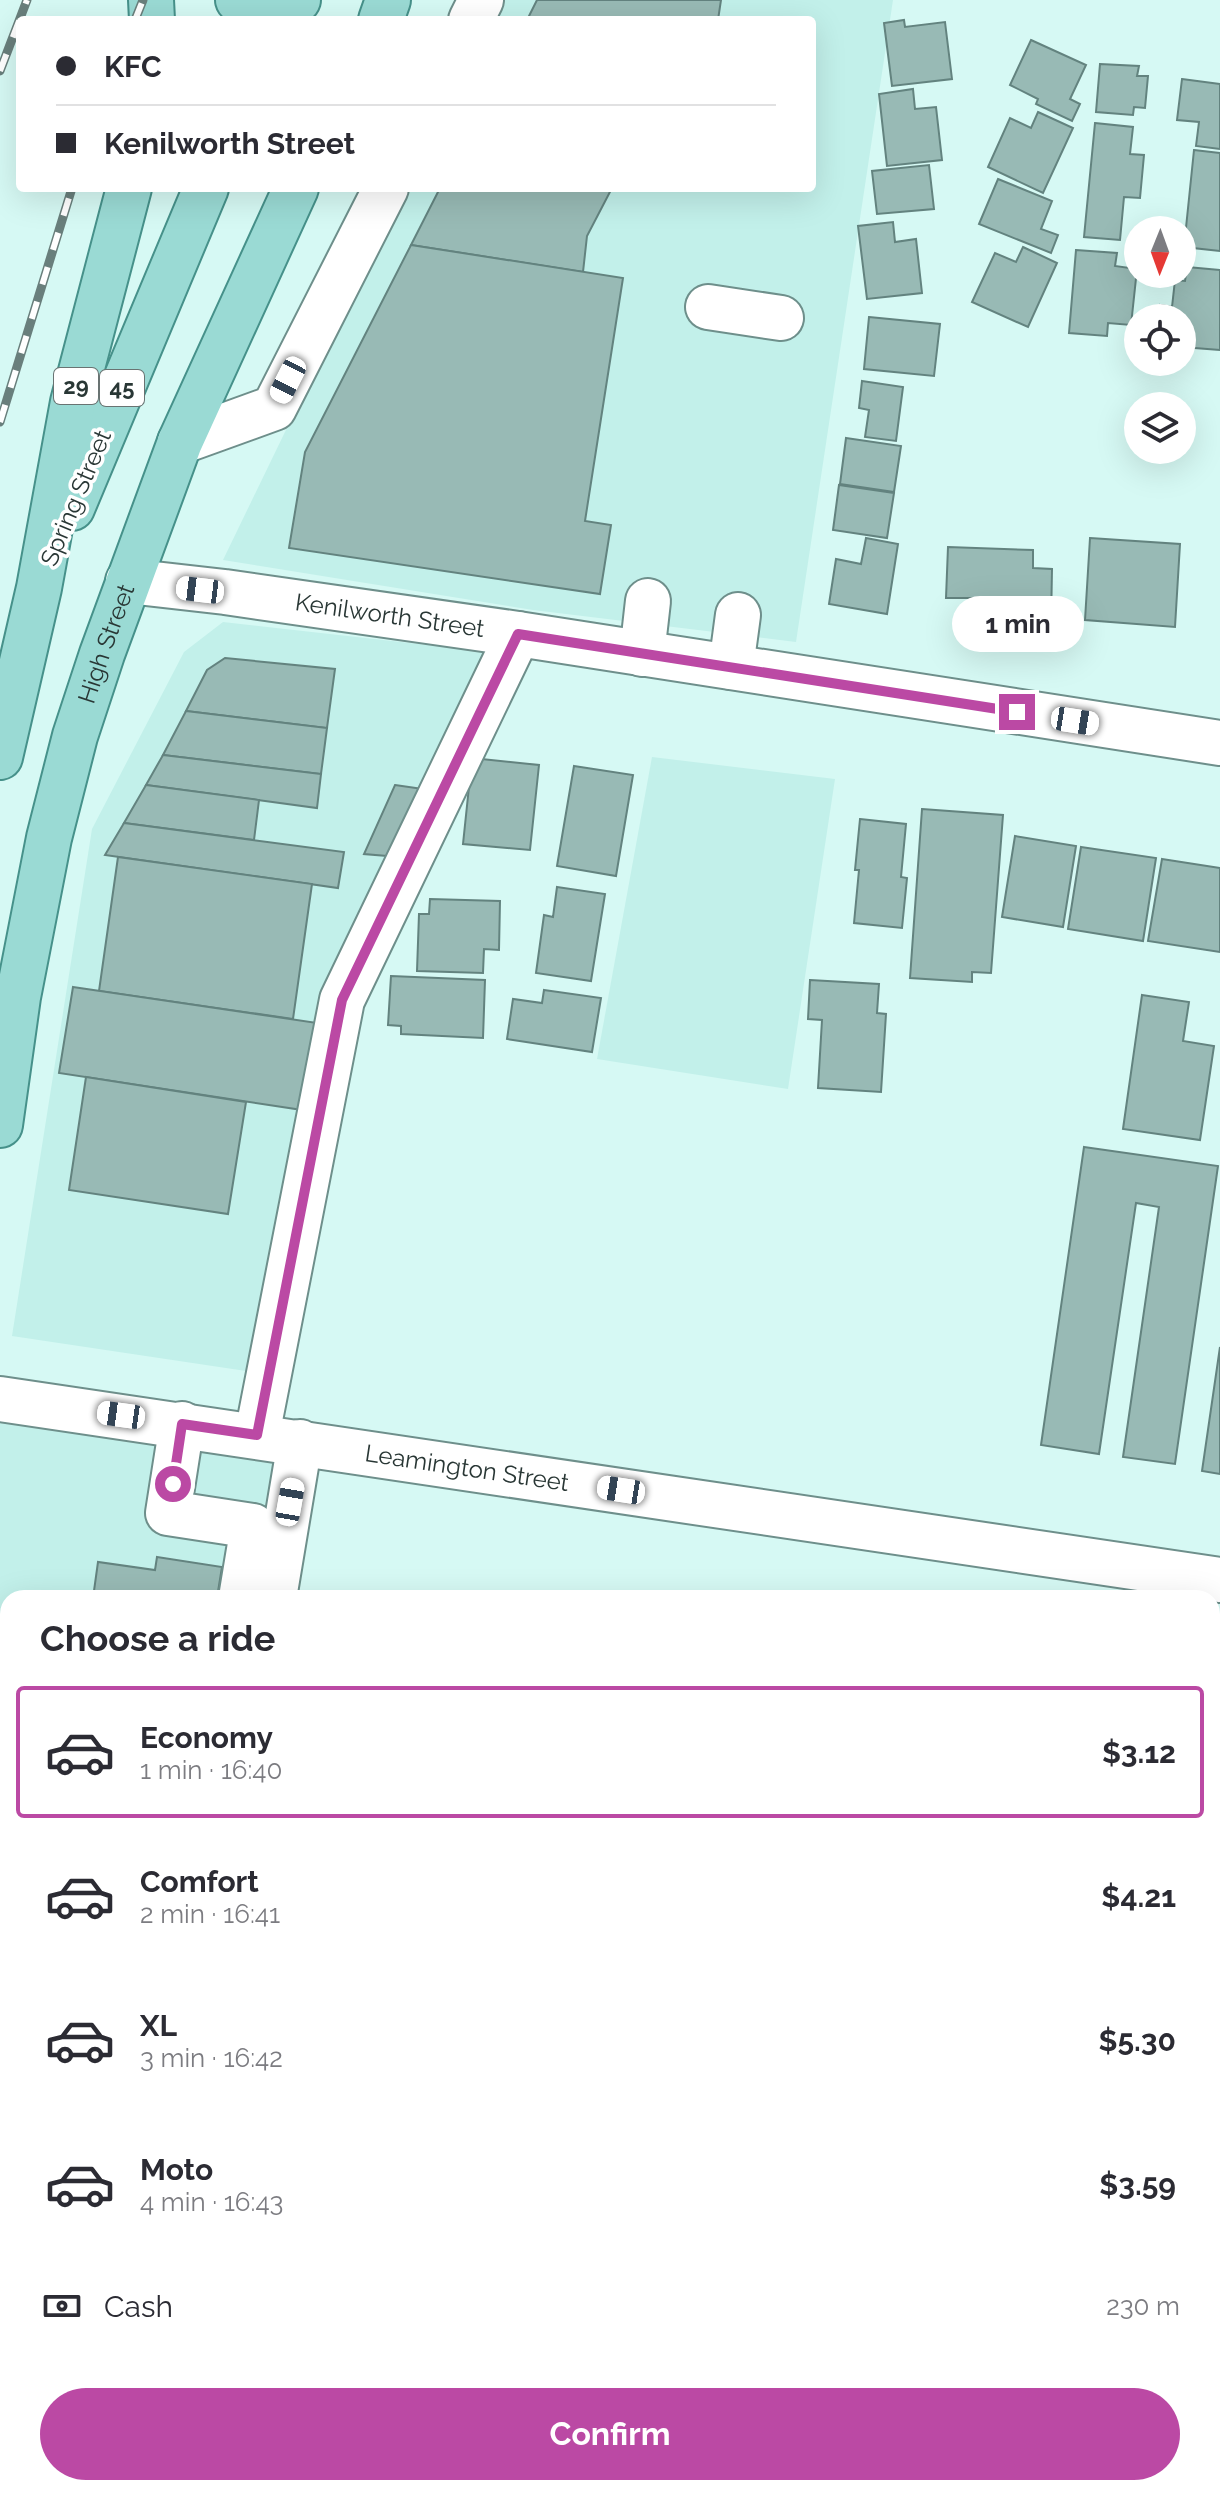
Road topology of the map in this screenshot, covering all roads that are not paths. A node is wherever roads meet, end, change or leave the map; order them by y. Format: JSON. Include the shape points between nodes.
{"nodes":[{"id":1,"x":238,"y":0,"type":"edge"},
{"id":2,"x":298,"y":7,"type":"edge"},
{"id":3,"x":128,"y":192,"type":"edge"},
{"id":4,"x":204,"y":192,"type":"edge"},
{"id":5,"x":384,"y":192,"type":"edge"},
{"id":6,"x":293,"y":197,"type":"edge"},
{"id":7,"x":708,"y":307,"type":"dead end"},
{"id":8,"x":781,"y":318,"type":"dead end"},
{"id":9,"x":180,"y":442,"type":"junction"},
{"id":10,"x":128,"y":581,"type":"junction"},
{"id":11,"x":39,"y":588,"type":"junction"},
{"id":12,"x":648,"y":601,"type":"dead end"},
{"id":13,"x":738,"y":615,"type":"dead end"},
{"id":14,"x":518,"y":634,"type":"junction"},
{"id":15,"x":642,"y":654,"type":"junction"},
{"id":16,"x":731,"y":667,"type":"junction"},
{"id":17,"x":1220,"y":743,"type":"edge"},
{"id":18,"x":0,"y":757,"type":"edge"},
{"id":19,"x":0,"y":1125,"type":"edge"},
{"id":20,"x":0,"y":1399,"type":"edge"},
{"id":21,"x":182,"y":1424,"type":"junction"},
{"id":22,"x":257,"y":1435,"type":"junction"},
{"id":23,"x":300,"y":1442,"type":"junction"},
{"id":24,"x":1220,"y":1580,"type":"edge"},
{"id":25,"x":242,"y":1590,"type":"edge"},
{"id":26,"x":275,"y":1590,"type":"edge"}],
"edges":[{"from":1,"to":2,"type":"main road"},
{"from":3,"to":11,"type":"main road","number":"29","via":[[76,389]]},
{"from":4,"to":11,"type":"main road","name":"Spring Street","number":"45"},
{"from":5,"to":9,"type":"street","via":[[274,408]]},
{"from":6,"to":9,"type":"main road","name":"High Street"},
{"from":7,"to":8,"type":"street"},
{"from":9,"to":10,"type":"main road","name":"High Street"},
{"from":10,"to":14,"type":"street","name":"Kenilworth Street"},
{"from":10,"to":19,"type":"main road","name":"High Street","via":[[75,736],[49,838]]},
{"from":11,"to":18,"type":"main road","number":"29"},
{"from":12,"to":15,"type":"street"},
{"from":13,"to":16,"type":"street"},
{"from":14,"to":15,"type":"street","name":"Kenilworth Street"},
{"from":14,"to":22,"type":"street","via":[[342,1000]]},
{"from":15,"to":16,"type":"street","name":"Kenilworth Street"},
{"from":16,"to":17,"type":"street","name":"Kenilworth Street"},
{"from":20,"to":21,"type":"street","name":"Leamington Street"},
{"from":21,"to":22,"type":"street","name":"Leamington Street"},
{"from":21,"to":25,"type":"street","via":[[168,1513],[253,1526]]},
{"from":22,"to":23,"type":"street","name":"Leamington Street"},
{"from":23,"to":24,"type":"street","name":"Leamington Street"},
{"from":23,"to":26,"type":"street"}]}
